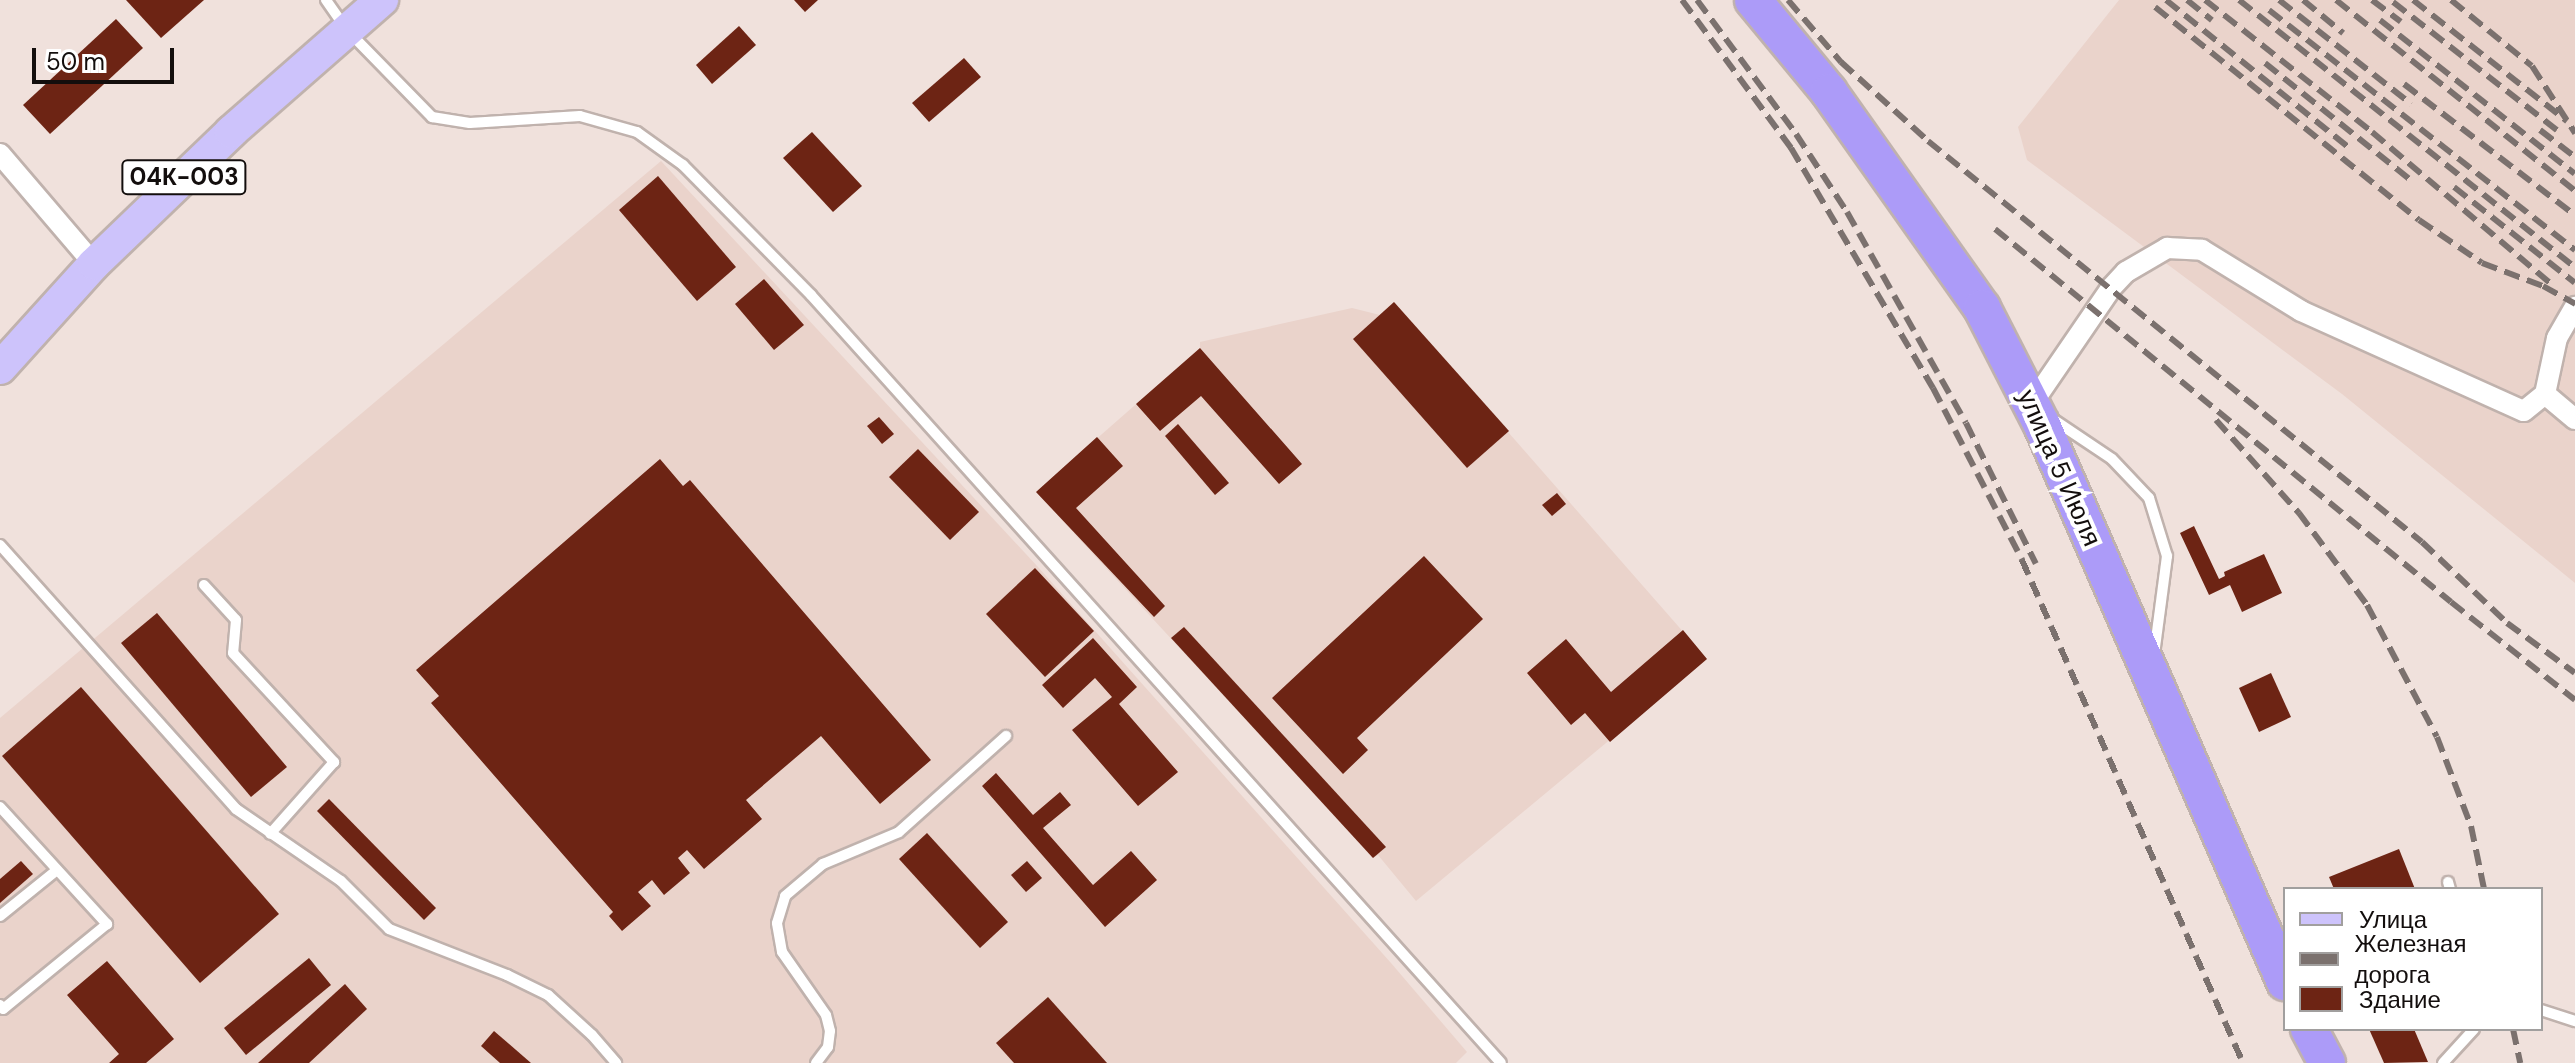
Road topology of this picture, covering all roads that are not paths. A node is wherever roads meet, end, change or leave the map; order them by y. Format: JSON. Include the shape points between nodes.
{"nodes":[{"id":1,"x":326,"y":0,"type":"edge"},
{"id":2,"x":382,"y":0,"type":"edge"},
{"id":3,"x":1753,"y":0,"type":"edge"},
{"id":4,"x":347,"y":30,"type":"junction"},
{"id":5,"x":0,"y":154,"type":"edge"},
{"id":6,"x":94,"y":264,"type":"junction"},
{"id":7,"x":2575,"y":307,"type":"edge"},
{"id":8,"x":0,"y":368,"type":"edge"},
{"id":9,"x":2545,"y":394,"type":"junction"},
{"id":10,"x":2031,"y":405,"type":"junction"},
{"id":11,"x":2575,"y":419,"type":"edge"},
{"id":12,"x":0,"y":545,"type":"edge"},
{"id":13,"x":204,"y":585,"type":"dead end"},
{"id":14,"x":2151,"y":677,"type":"junction"},
{"id":15,"x":1006,"y":736,"type":"dead end"},
{"id":16,"x":0,"y":807,"type":"edge"},
{"id":17,"x":270,"y":834,"type":"junction"},
{"id":18,"x":57,"y":870,"type":"junction"},
{"id":19,"x":0,"y":916,"type":"edge"},
{"id":20,"x":2283,"y":977,"type":"edge"},
{"id":21,"x":0,"y":1005,"type":"edge"},
{"id":22,"x":2543,"y":1011,"type":"edge"},
{"id":23,"x":2575,"y":1021,"type":"edge"},
{"id":24,"x":2310,"y":1031,"type":"edge"},
{"id":25,"x":2472,"y":1031,"type":"edge"},
{"id":26,"x":2447,"y":1062,"type":"edge"},
{"id":27,"x":616,"y":1063,"type":"edge"},
{"id":28,"x":816,"y":1063,"type":"edge"},
{"id":29,"x":1501,"y":1063,"type":"edge"},
{"id":30,"x":2327,"y":1063,"type":"edge"}],
"edges":[{"from":1,"to":4,"type":"lane"},
{"from":2,"to":4,"type":"main road","number":"04К-003"},
{"from":3,"to":10,"type":"highway","name":"улица 5 Июля","via":[[1829,92],[1982,308]]},
{"from":4,"to":6,"type":"main road","number":"04К-003"},
{"from":4,"to":29,"type":"lane","via":[[432,117],[470,123],[580,116],[637,132],[683,165],[811,295]]},
{"from":5,"to":6,"type":"street"},
{"from":6,"to":8,"type":"main road","number":"04К-003"},
{"from":7,"to":9,"type":"street","via":[[2557,338]]},
{"from":9,"to":10,"type":"street","via":[[2524,411],[2301,311],[2202,250],[2167,248],[2126,272],[2111,288]]},
{"from":9,"to":11,"type":"street"},
{"from":10,"to":14,"type":"highway","name":"улица 5 Июля"},
{"from":10,"to":14,"type":"lane","via":[[2112,459],[2149,498],[2167,556]]},
{"from":12,"to":17,"type":"lane","via":[[236,809]]},
{"from":13,"to":17,"type":"lane","via":[[236,620],[233,653],[334,762]]},
{"from":14,"to":20,"type":"highway","name":"улица 5 Июля"},
{"from":15,"to":28,"type":"lane","via":[[899,832],[823,864],[785,896],[777,923],[782,952],[826,1015],[830,1031],[828,1047]]},
{"from":16,"to":18,"type":"lane"},
{"from":17,"to":27,"type":"lane","via":[[341,881],[389,929],[548,995]]},
{"from":18,"to":19,"type":"lane"},
{"from":18,"to":21,"type":"lane","via":[[107,924],[3,1009]]},
{"from":22,"to":23,"type":"lane"},
{"from":24,"to":30,"type":"highway"},
{"from":25,"to":26,"type":"lane"}]}
